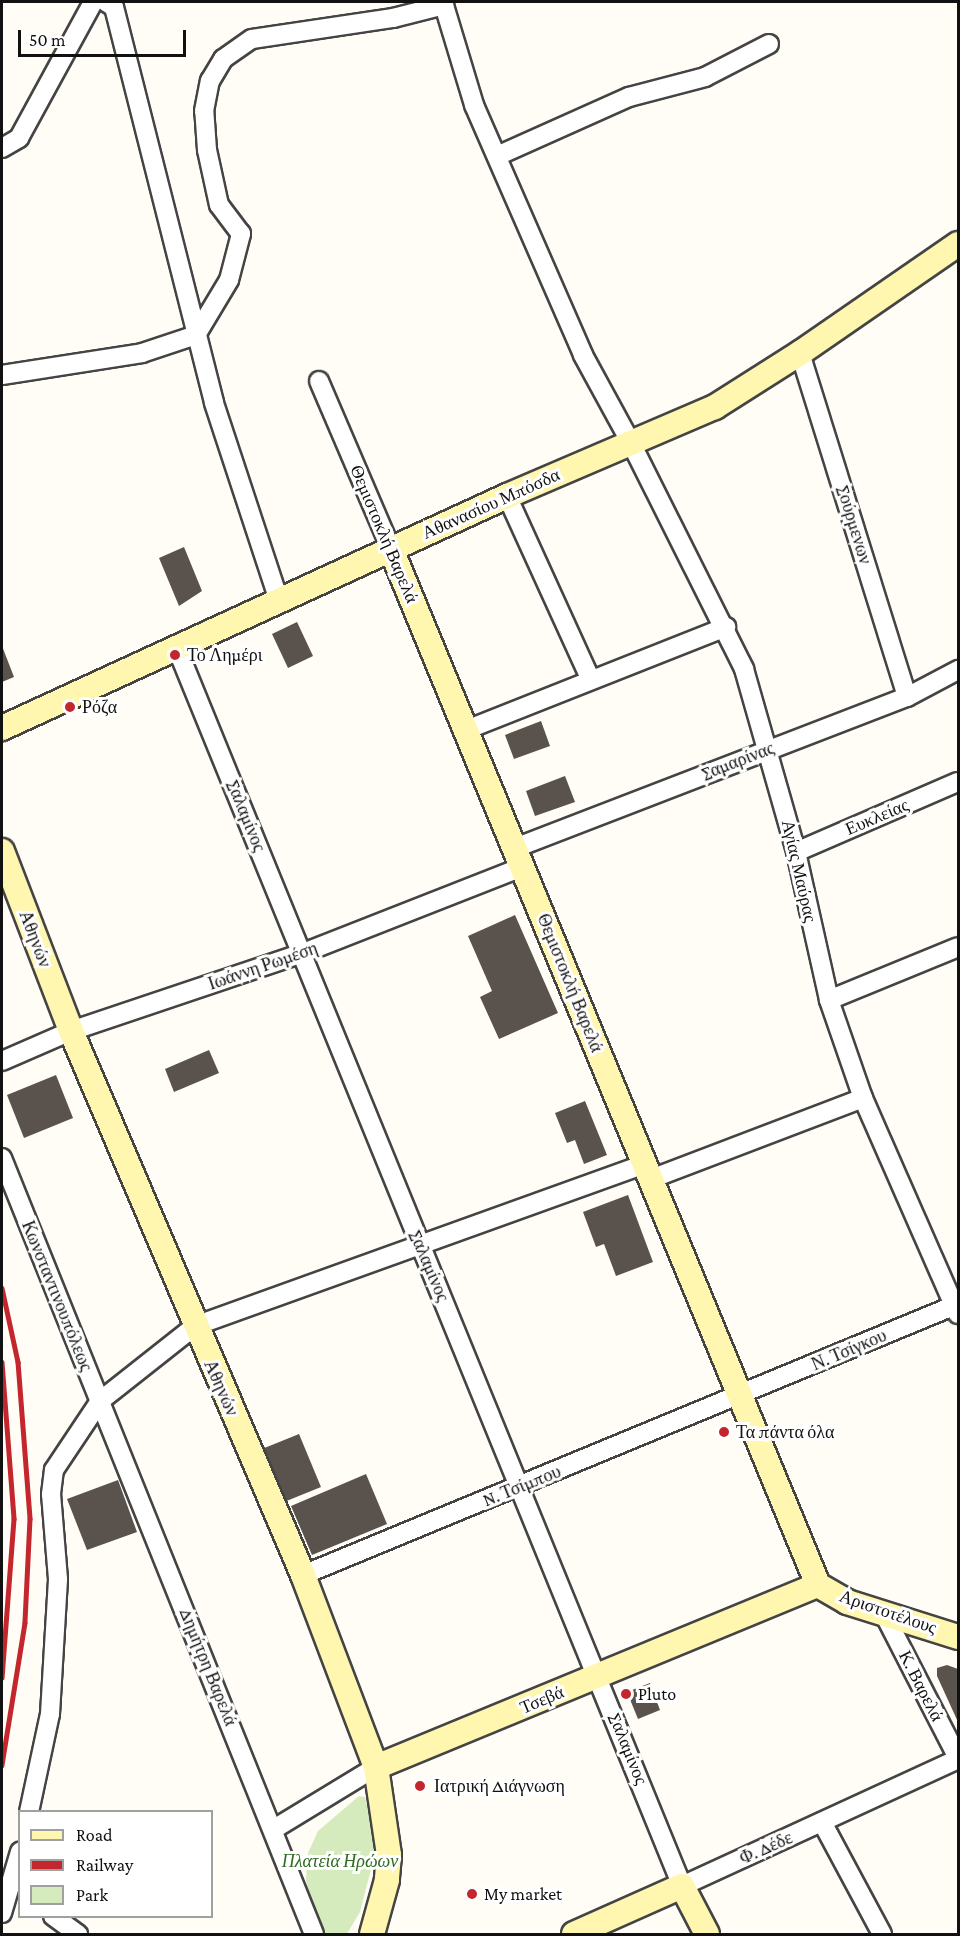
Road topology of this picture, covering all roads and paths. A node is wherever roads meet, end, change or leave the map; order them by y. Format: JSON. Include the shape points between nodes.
{"nodes":[{"id":1,"x":93,"y":2,"type":"edge"},
{"id":2,"x":106,"y":2,"type":"edge"},
{"id":3,"x":443,"y":3,"type":"edge"},
{"id":4,"x":769,"y":44,"type":"dead end"},
{"id":5,"x":2,"y":148,"type":"edge"},
{"id":6,"x":497,"y":156,"type":"junction"},
{"id":7,"x":958,"y":244,"type":"edge"},
{"id":8,"x":196,"y":335,"type":"junction"},
{"id":9,"x":800,"y":353,"type":"junction"},
{"id":10,"x":2,"y":375,"type":"edge"},
{"id":11,"x":320,"y":381,"type":"dead end"},
{"id":12,"x":631,"y":442,"type":"junction"},
{"id":13,"x":507,"y":496,"type":"junction"},
{"id":14,"x":391,"y":549,"type":"junction"},
{"id":15,"x":279,"y":601,"type":"junction"},
{"id":16,"x":726,"y":627,"type":"junction"},
{"id":17,"x":176,"y":646,"type":"junction"},
{"id":18,"x":958,"y":670,"type":"edge"},
{"id":19,"x":591,"y":680,"type":"junction"},
{"id":20,"x":907,"y":697,"type":"junction"},
{"id":21,"x":2,"y":728,"type":"edge"},
{"id":22,"x":466,"y":730,"type":"junction"},
{"id":23,"x":769,"y":749,"type":"junction"},
{"id":24,"x":958,"y":782,"type":"edge"},
{"id":25,"x":2,"y":851,"type":"edge"},
{"id":26,"x":796,"y":852,"type":"junction"},
{"id":27,"x":519,"y":858,"type":"junction"},
{"id":28,"x":958,"y":947,"type":"edge"},
{"id":29,"x":303,"y":953,"type":"junction"},
{"id":30,"x":829,"y":1000,"type":"junction"},
{"id":31,"x":71,"y":1031,"type":"junction"},
{"id":32,"x":2,"y":1061,"type":"edge"},
{"id":33,"x":863,"y":1098,"type":"junction"},
{"id":34,"x":2,"y":1158,"type":"edge"},
{"id":35,"x":648,"y":1172,"type":"junction"},
{"id":36,"x":420,"y":1245,"type":"junction"},
{"id":37,"x":957,"y":1308,"type":"edge"},
{"id":38,"x":195,"y":1326,"type":"junction"},
{"id":39,"x":740,"y":1395,"type":"junction"},
{"id":40,"x":100,"y":1401,"type":"junction"},
{"id":41,"x":522,"y":1487,"type":"junction"},
{"id":42,"x":303,"y":1575,"type":"junction"},
{"id":43,"x":818,"y":1585,"type":"junction"},
{"id":44,"x":884,"y":1614,"type":"junction"},
{"id":45,"x":958,"y":1637,"type":"edge"},
{"id":46,"x":600,"y":1676,"type":"junction"},
{"id":47,"x":958,"y":1758,"type":"edge"},
{"id":48,"x":376,"y":1767,"type":"junction"},
{"id":49,"x":29,"y":1810,"type":"edge"},
{"id":50,"x":822,"y":1822,"type":"junction"},
{"id":51,"x":274,"y":1829,"type":"junction"},
{"id":52,"x":18,"y":1867,"type":"edge"},
{"id":53,"x":682,"y":1886,"type":"junction"},
{"id":54,"x":15,"y":1889,"type":"edge"},
{"id":55,"x":2,"y":1913,"type":"edge"},
{"id":56,"x":54,"y":1918,"type":"edge"},
{"id":57,"x":78,"y":1935,"type":"edge"},
{"id":58,"x":314,"y":1935,"type":"edge"},
{"id":59,"x":372,"y":1935,"type":"edge"},
{"id":60,"x":574,"y":1935,"type":"edge"},
{"id":61,"x":707,"y":1935,"type":"edge"},
{"id":62,"x":882,"y":1935,"type":"edge"}],
"edges":[{"from":1,"to":5,"type":"street","via":[[20,138]]},
{"from":2,"to":8,"type":"street","via":[[114,7]]},
{"from":3,"to":6,"type":"street","name":"Αγίας Μαύρας","via":[[474,105]]},
{"from":3,"to":8,"type":"street","via":[[393,18],[252,39],[215,68],[204,111],[207,150],[219,205],[241,234],[229,280]]},
{"from":4,"to":6,"type":"street","via":[[705,77],[629,97]]},
{"from":6,"to":12,"type":"street","name":"Αγίας Μαύρας","via":[[583,355]]},
{"from":7,"to":9,"type":"street","name":"Αθανασίου Μπόσδα"},
{"from":8,"to":10,"type":"street","via":[[142,353]]},
{"from":8,"to":15,"type":"street","via":[[214,403]]},
{"from":9,"to":12,"type":"street","name":"Αθανασίου Μπόσδα","via":[[715,407]]},
{"from":9,"to":20,"type":"street","name":"Σούρμενων"},
{"from":11,"to":14,"type":"street","name":"Θεμιστοκλή Βαρελά"},
{"from":12,"to":13,"type":"street","name":"Αθανασίου Μπόσδα"},
{"from":12,"to":16,"type":"street","name":"Αγίας Μαύρας"},
{"from":13,"to":14,"type":"street","name":"Αθανασίου Μπόσδα"},
{"from":13,"to":19,"type":"street"},
{"from":14,"to":15,"type":"street","name":"Αθανασίου Μπόσδα"},
{"from":14,"to":22,"type":"street","name":"Θεμιστοκλή Βαρελά"},
{"from":15,"to":17,"type":"street","name":"Αθανασίου Μπόσδα"},
{"from":16,"to":19,"type":"street"},
{"from":16,"to":23,"type":"street","name":"Αγίας Μαύρας","via":[[744,669]]},
{"from":17,"to":21,"type":"street","name":"Αθανασίου Μπόσδα"},
{"from":17,"to":29,"type":"street","name":"Σαλαμίνος"},
{"from":18,"to":20,"type":"street","name":"Σαμαρίνας"},
{"from":19,"to":22,"type":"street"},
{"from":20,"to":23,"type":"street","name":"Σαμαρίνας"},
{"from":22,"to":27,"type":"street","name":"Θεμιστοκλή Βαρελά"},
{"from":23,"to":26,"type":"street","name":"Αγίας Μαύρας"},
{"from":23,"to":27,"type":"street","name":"Σαμαρίνας"},
{"from":24,"to":26,"type":"street","name":"Ευκλείας"},
{"from":25,"to":31,"type":"street","name":"Αθηνών"},
{"from":26,"to":30,"type":"street","name":"Αγίας Μαύρας"},
{"from":27,"to":29,"type":"street","name":"Ιωάννη Ρωμέση"},
{"from":27,"to":35,"type":"street","name":"Θεμιστοκλή Βαρελά"},
{"from":28,"to":30,"type":"street"},
{"from":29,"to":31,"type":"street","name":"Ιωάννη Ρωμέση"},
{"from":29,"to":36,"type":"street","name":"Σαλαμίνος"},
{"from":30,"to":33,"type":"street","name":"Αγίας Μαύρας"},
{"from":31,"to":32,"type":"street","name":"Ιωάννη Ρωμέση"},
{"from":31,"to":38,"type":"street","name":"Αθηνών"},
{"from":33,"to":35,"type":"street"},
{"from":33,"to":37,"type":"street","name":"Αγίας Μαύρας"},
{"from":34,"to":40,"type":"street","name":"Κωνσταντινουπόλεως"},
{"from":35,"to":36,"type":"street"},
{"from":35,"to":39,"type":"street","name":"Θεμιστοκλή Βαρελά"},
{"from":36,"to":38,"type":"street"},
{"from":36,"to":41,"type":"street","name":"Σαλαμίνος"},
{"from":37,"to":39,"type":"street","name":"Ν. Τσίγκου"},
{"from":38,"to":40,"type":"street"},
{"from":38,"to":42,"type":"street","name":"Αθηνών"},
{"from":39,"to":41,"type":"street","name":"N. Τσίμπου"},
{"from":39,"to":43,"type":"street","name":"Θεμιστοκλή Βαρελά"},
{"from":40,"to":49,"type":"street","via":[[54,1470],[51,1494],[58,1579],[50,1714]]},
{"from":40,"to":51,"type":"street","name":"Δημήτρη Βαρελά"},
{"from":41,"to":42,"type":"street","name":"N. Τσίμπου"},
{"from":41,"to":46,"type":"street","name":"Σαλαμίνος"},
{"from":42,"to":48,"type":"street","name":"Αθηνών"},
{"from":43,"to":44,"type":"street","name":"Αριστοτέλους","via":[[847,1602]]},
{"from":43,"to":46,"type":"street","name":"Τσεβά"},
{"from":44,"to":45,"type":"street","name":"Αριστοτέλους"},
{"from":44,"to":47,"type":"street","name":"Κ. Βαρελά"},
{"from":46,"to":48,"type":"street","name":"Τσεβά"},
{"from":46,"to":53,"type":"street","name":"Σαλαμίνος"},
{"from":47,"to":50,"type":"street","name":"Φ. Δέδε"},
{"from":48,"to":51,"type":"street","name":"Τσεβά"},
{"from":48,"to":59,"type":"street","name":"Αθηνών","via":[[389,1855],[387,1880]]},
{"from":50,"to":53,"type":"street","name":"Φ. Δέδε"},
{"from":50,"to":62,"type":"street"},
{"from":51,"to":58,"type":"street","name":"Δημήτρη Βαρελά"},
{"from":52,"to":54,"type":"street"},
{"from":53,"to":60,"type":"street","name":"Φ. Δέδε"},
{"from":53,"to":61,"type":"street"},
{"from":54,"to":55,"type":"street"},
{"from":56,"to":57,"type":"street"}]}
